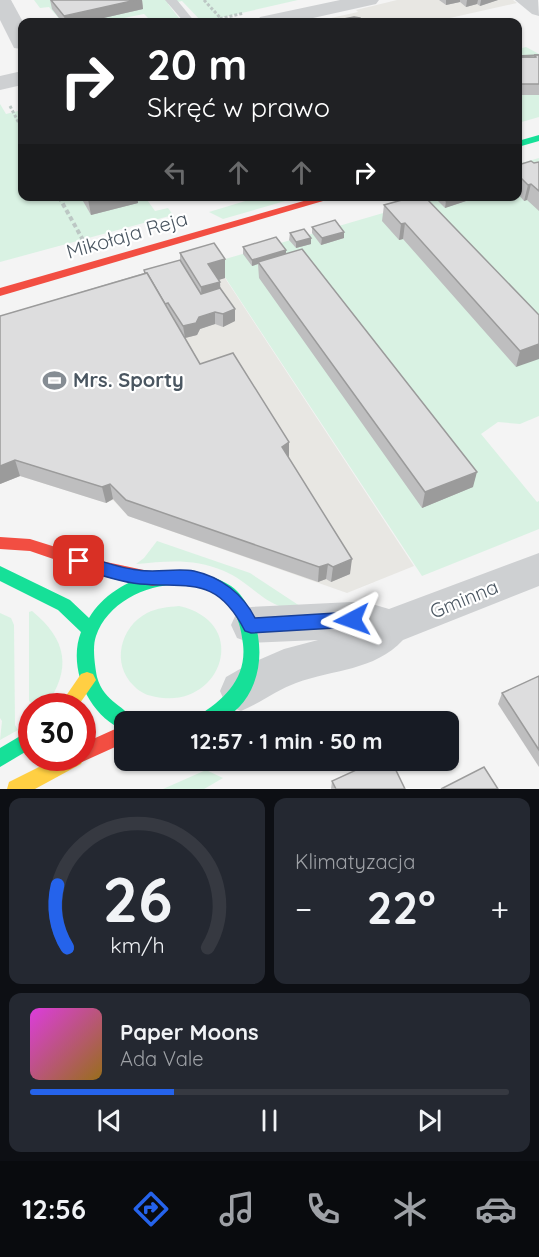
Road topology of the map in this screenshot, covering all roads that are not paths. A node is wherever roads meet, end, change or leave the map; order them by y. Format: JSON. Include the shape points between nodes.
{"nodes":[{"id":1,"x":1,"y":0,"type":"edge"},
{"id":2,"x":171,"y":0,"type":"edge"},
{"id":3,"x":369,"y":0,"type":"edge"},
{"id":4,"x":525,"y":0,"type":"edge"},
{"id":5,"x":539,"y":10,"type":"edge"},
{"id":6,"x":187,"y":18,"type":"edge"},
{"id":7,"x":286,"y":18,"type":"edge"},
{"id":8,"x":18,"y":35,"type":"edge"},
{"id":9,"x":18,"y":81,"type":"edge"},
{"id":10,"x":3,"y":91,"type":"edge"},
{"id":11,"x":539,"y":138,"type":"edge"},
{"id":12,"x":522,"y":143,"type":"edge"},
{"id":13,"x":319,"y":201,"type":"edge"},
{"id":14,"x":0,"y":292,"type":"edge"},
{"id":15,"x":0,"y":543,"type":"edge"},
{"id":16,"x":539,"y":569,"type":"edge"},
{"id":17,"x":0,"y":573,"type":"edge"},
{"id":18,"x":153,"y":579,"type":"junction"},
{"id":19,"x":251,"y":625,"type":"junction"},
{"id":20,"x":389,"y":627,"type":"junction"},
{"id":21,"x":90,"y":629,"type":"junction"},
{"id":22,"x":87,"y":680,"type":"junction"},
{"id":23,"x":241,"y":692,"type":"junction"},
{"id":24,"x":78,"y":693,"type":"edge"},
{"id":25,"x":221,"y":711,"type":"edge"},
{"id":26,"x":114,"y":715,"type":"edge"},
{"id":27,"x":114,"y":739,"type":"edge"},
{"id":28,"x":18,"y":747,"type":"edge"},
{"id":29,"x":96,"y":747,"type":"edge"},
{"id":30,"x":0,"y":758,"type":"edge"},
{"id":31,"x":50,"y":771,"type":"edge"},
{"id":32,"x":16,"y":789,"type":"edge"}],
"edges":[{"from":1,"to":8,"type":"street"},
{"from":2,"to":6,"type":"lane"},
{"from":3,"to":7,"type":"street"},
{"from":4,"to":5,"type":"street"},
{"from":9,"to":10,"type":"street"},
{"from":11,"to":12,"type":"street"},
{"from":13,"to":14,"type":"street","name":"Mikołaja Reja"},
{"from":15,"to":18,"type":"street","via":[[30,545],[97,567]]},
{"from":16,"to":20,"type":"street","name":"Gminna"},
{"from":17,"to":21,"type":"street","via":[[64,605]]},
{"from":18,"to":19,"type":"street","via":[[193,578],[212,585],[229,595]]},
{"from":18,"to":21,"type":"street","via":[[115,597]]},
{"from":19,"to":20,"type":"street","via":[[359,620]]},
{"from":19,"to":23,"type":"street","via":[[254,659]]},
{"from":20,"to":23,"type":"street","name":"Gminna","via":[[363,647],[286,668]]},
{"from":21,"to":22,"type":"street","via":[[85,646]]},
{"from":22,"to":24,"type":"street"},
{"from":22,"to":26,"type":"street","via":[[98,701]]},
{"from":23,"to":25,"type":"street"},
{"from":27,"to":29,"type":"street"},
{"from":28,"to":30,"type":"street"},
{"from":31,"to":32,"type":"street"}]}
